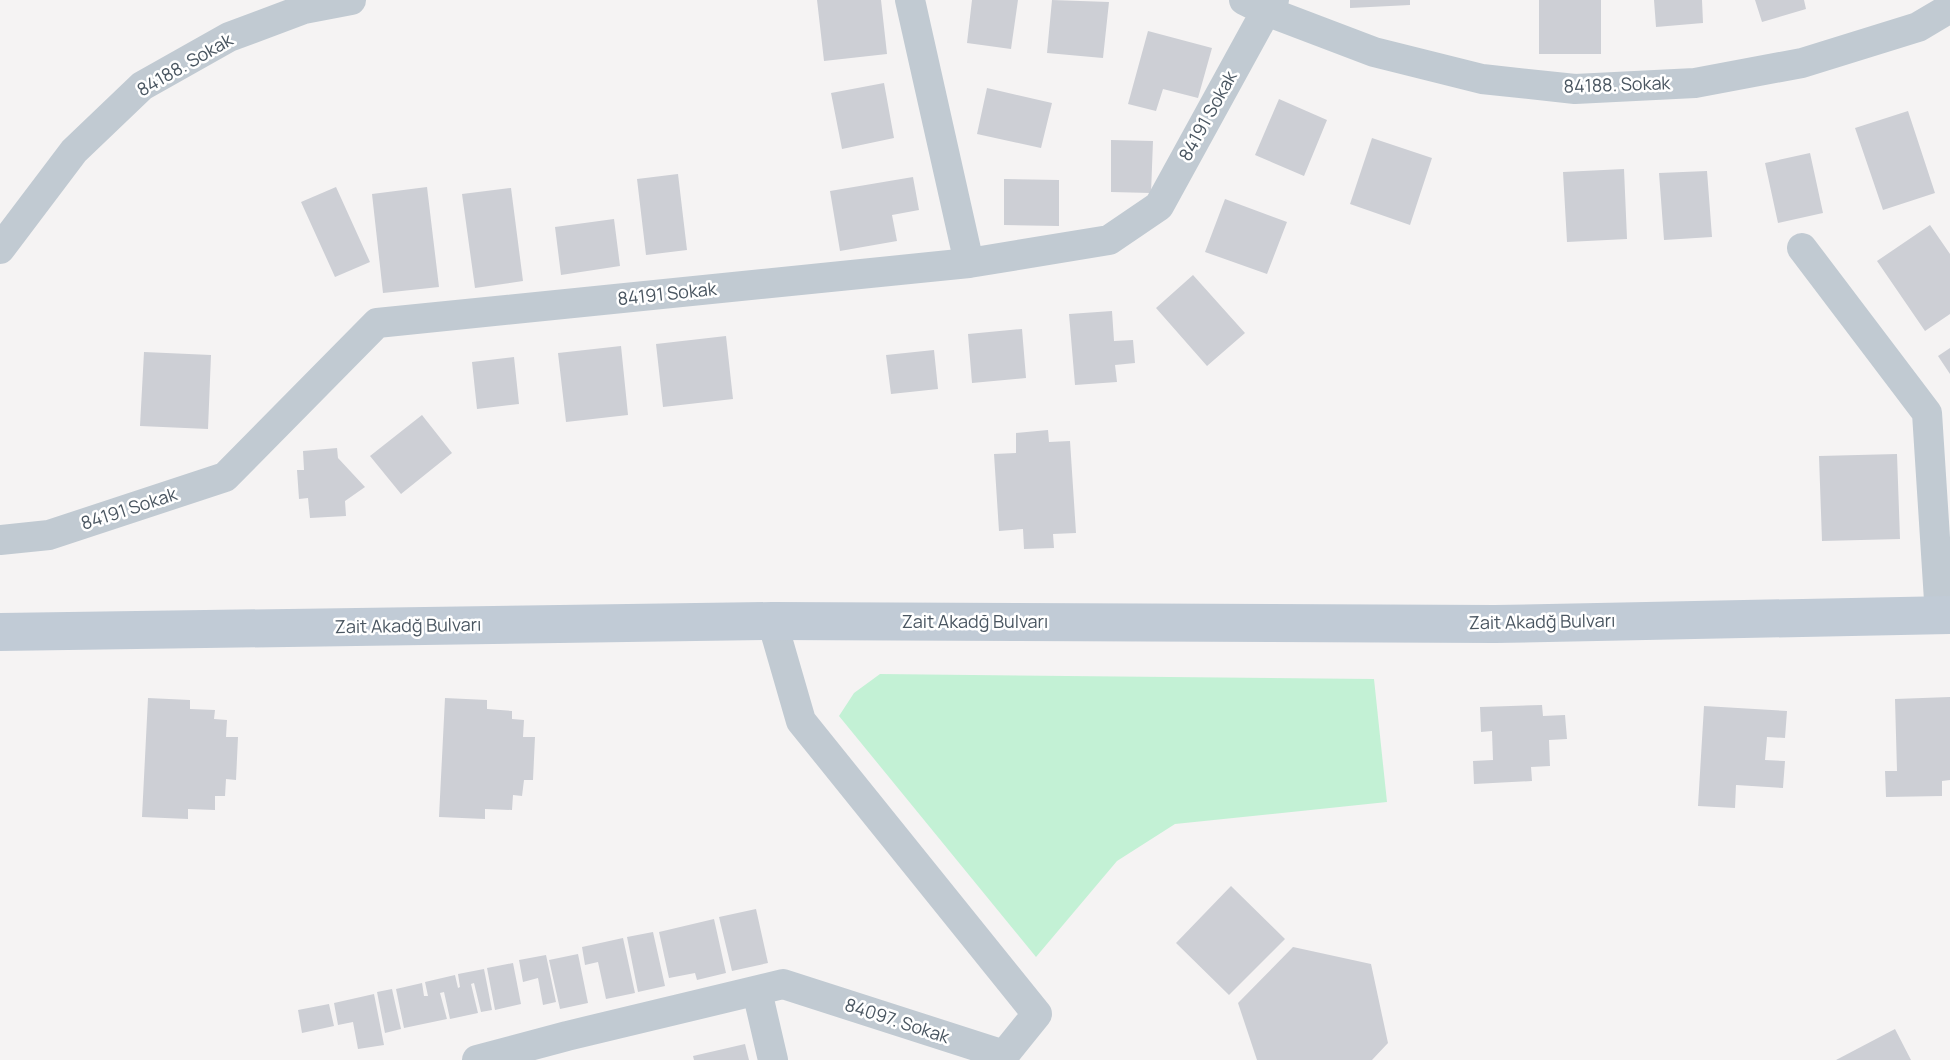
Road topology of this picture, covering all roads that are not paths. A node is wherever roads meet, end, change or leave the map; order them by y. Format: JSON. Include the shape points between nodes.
{"nodes":[{"id":1,"x":351,"y":0,"type":"edge"},
{"id":2,"x":910,"y":0,"type":"edge"},
{"id":3,"x":1261,"y":4,"type":"edge"},
{"id":4,"x":1950,"y":8,"type":"edge"},
{"id":5,"x":1802,"y":248,"type":"dead end"},
{"id":6,"x":0,"y":249,"type":"edge"},
{"id":7,"x":969,"y":263,"type":"junction"},
{"id":8,"x":0,"y":540,"type":"edge"},
{"id":9,"x":1945,"y":615,"type":"edge"},
{"id":10,"x":772,"y":621,"type":"junction"},
{"id":11,"x":0,"y":632,"type":"edge"},
{"id":12,"x":757,"y":991,"type":"junction"},
{"id":13,"x":570,"y":1048,"type":"edge"},
{"id":14,"x":1019,"y":1053,"type":"edge"},
{"id":15,"x":477,"y":1060,"type":"edge"},
{"id":16,"x":773,"y":1060,"type":"edge"}],
"edges":[{"from":1,"to":6,"type":"street","name":"84188. Sokak","via":[[304,9],[229,37],[142,86],[74,151]]},
{"from":2,"to":7,"type":"street"},
{"from":3,"to":4,"type":"street","name":"84188. Sokak","via":[[1374,52],[1482,79],[1575,89],[1695,83],[1802,63],[1917,27]]},
{"from":3,"to":7,"type":"street","name":"84191 Sokak","via":[[1159,206],[1109,240]]},
{"from":5,"to":9,"type":"street","via":[[1927,413]]},
{"from":7,"to":8,"type":"street","name":"84191 Sokak","via":[[377,323],[225,477],[49,535]]},
{"from":9,"to":10,"type":"street","name":"Zait Akadğ Bulvarı","via":[[1495,624]]},
{"from":10,"to":11,"type":"street","name":"Zait Akadğ Bulvarı"},
{"from":10,"to":14,"type":"street","name":"84097. Sokak","via":[[801,720],[1037,1014]]},
{"from":12,"to":13,"type":"street","name":"84097. Sokak"},
{"from":12,"to":14,"type":"street","name":"84097. Sokak","via":[[783,984],[1003,1055]]},
{"from":12,"to":16,"type":"street"},
{"from":13,"to":15,"type":"street","name":"84097. Sokak"}]}
